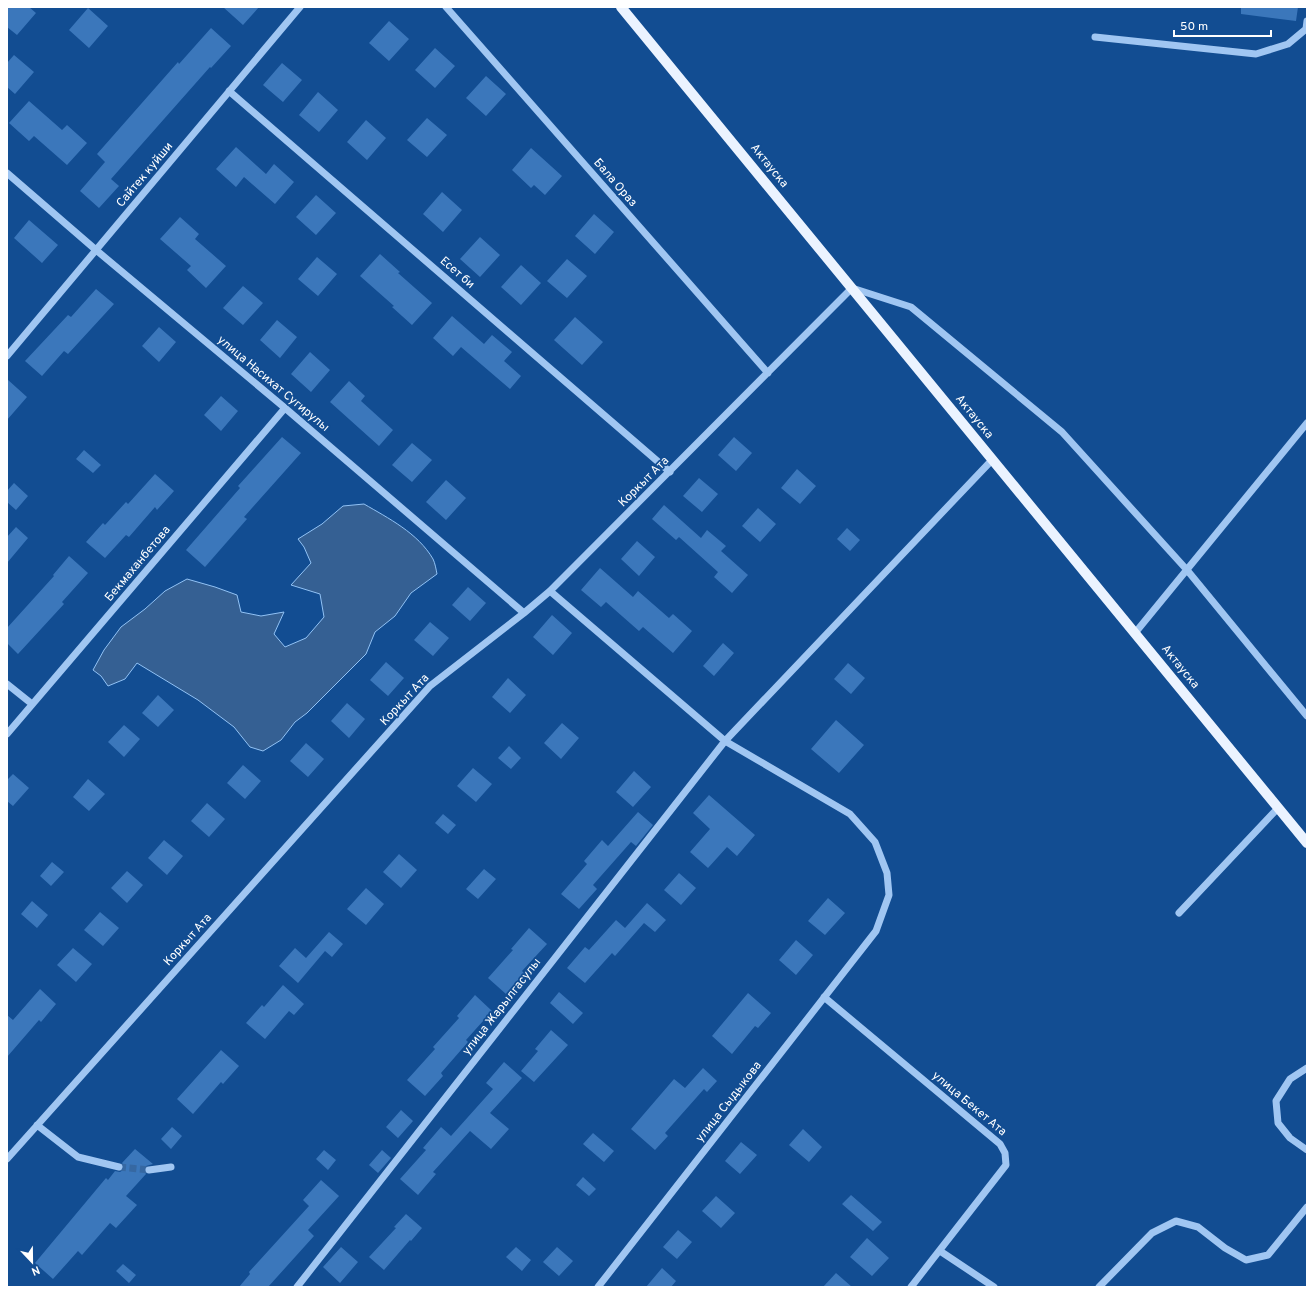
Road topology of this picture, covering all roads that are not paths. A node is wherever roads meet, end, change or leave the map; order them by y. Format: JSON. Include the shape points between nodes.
{"nodes":[{"id":1,"x":300,"y":7,"type":"edge"},
{"id":2,"x":446,"y":7,"type":"edge"},
{"id":3,"x":621,"y":7,"type":"edge"},
{"id":4,"x":1307,"y":20,"type":"edge"},
{"id":5,"x":1095,"y":37,"type":"dead end"},
{"id":6,"x":230,"y":91,"type":"junction"},
{"id":7,"x":7,"y":173,"type":"edge"},
{"id":8,"x":96,"y":250,"type":"junction"},
{"id":9,"x":852,"y":288,"type":"junction"},
{"id":10,"x":7,"y":356,"type":"edge"},
{"id":11,"x":768,"y":373,"type":"junction"},
{"id":12,"x":285,"y":408,"type":"junction"},
{"id":13,"x":1307,"y":423,"type":"edge"},
{"id":14,"x":992,"y":460,"type":"junction"},
{"id":15,"x":670,"y":472,"type":"junction"},
{"id":16,"x":1187,"y":570,"type":"junction"},
{"id":17,"x":550,"y":591,"type":"junction"},
{"id":18,"x":524,"y":614,"type":"junction"},
{"id":19,"x":1135,"y":633,"type":"junction"},
{"id":20,"x":7,"y":684,"type":"edge"},
{"id":21,"x":32,"y":704,"type":"junction"},
{"id":22,"x":1307,"y":716,"type":"edge"},
{"id":23,"x":7,"y":734,"type":"edge"},
{"id":24,"x":725,"y":741,"type":"junction"},
{"id":25,"x":1278,"y":808,"type":"junction"},
{"id":26,"x":1307,"y":843,"type":"edge"},
{"id":27,"x":1179,"y":913,"type":"dead end"},
{"id":28,"x":824,"y":997,"type":"junction"},
{"id":29,"x":1307,"y":1068,"type":"edge"},
{"id":30,"x":37,"y":1125,"type":"junction"},
{"id":31,"x":1307,"y":1150,"type":"edge"},
{"id":32,"x":7,"y":1159,"type":"edge"},
{"id":33,"x":119,"y":1167,"type":"tunnel mouth"},
{"id":34,"x":171,"y":1167,"type":"dead end"},
{"id":35,"x":149,"y":1170,"type":"tunnel mouth"},
{"id":36,"x":1307,"y":1207,"type":"edge"},
{"id":37,"x":940,"y":1251,"type":"junction"},
{"id":38,"x":297,"y":1287,"type":"edge"},
{"id":39,"x":598,"y":1287,"type":"edge"},
{"id":40,"x":911,"y":1287,"type":"edge"},
{"id":41,"x":994,"y":1287,"type":"edge"},
{"id":42,"x":1099,"y":1287,"type":"edge"}],
"edges":[{"from":1,"to":6,"type":"street","name":"Сайтек куйши"},
{"from":2,"to":11,"type":"street","name":"Бала Ораз"},
{"from":3,"to":9,"type":"main road","name":"Актауска"},
{"from":4,"to":5,"type":"street","via":[[1306,29],[1288,44],[1256,54]]},
{"from":6,"to":8,"type":"street","name":"Сайтек куйши"},
{"from":6,"to":15,"type":"street","name":"Есет би"},
{"from":7,"to":8,"type":"street","name":"улица Насихат Сугирулы"},
{"from":8,"to":10,"type":"street","name":"Сайтек куйши"},
{"from":8,"to":12,"type":"street","name":"улица Насихат Сугирулы"},
{"from":9,"to":11,"type":"street","name":"Коркыт Ата"},
{"from":9,"to":14,"type":"main road","name":"Актауска"},
{"from":9,"to":16,"type":"street","via":[[911,308],[1062,432]]},
{"from":11,"to":15,"type":"street","name":"Коркыт Ата"},
{"from":12,"to":18,"type":"street","name":"улица Насихат Сугирулы"},
{"from":12,"to":21,"type":"street","name":"Бекмаханбетова"},
{"from":13,"to":16,"type":"street"},
{"from":14,"to":19,"type":"main road","name":"Актауска"},
{"from":14,"to":24,"type":"street","name":"улица Жарылгасулы"},
{"from":15,"to":17,"type":"street","name":"Коркыт Ата"},
{"from":16,"to":19,"type":"street"},
{"from":16,"to":22,"type":"street"},
{"from":17,"to":18,"type":"street","name":"Коркыт Ата"},
{"from":17,"to":24,"type":"street","name":"улица Сыдыкова"},
{"from":18,"to":30,"type":"street","name":"Коркыт Ата","via":[[430,686]]},
{"from":19,"to":25,"type":"main road","name":"Актауска"},
{"from":20,"to":21,"type":"street"},
{"from":21,"to":23,"type":"street","name":"Бекмаханбетова"},
{"from":24,"to":28,"type":"street","name":"улица Сыдыкова","via":[[850,814],[875,842],[887,872],[889,895],[876,931]]},
{"from":24,"to":38,"type":"street","name":"улица Жарылгасулы"},
{"from":25,"to":26,"type":"main road","name":"Актауска"},
{"from":25,"to":27,"type":"street"},
{"from":28,"to":37,"type":"street","name":"улица Бекет Ата","via":[[1000,1144],[1005,1153],[1006,1166]]},
{"from":28,"to":39,"type":"street","name":"улица Сыдыкова"},
{"from":29,"to":31,"type":"street","via":[[1290,1079],[1276,1101],[1278,1123],[1290,1138]]},
{"from":30,"to":32,"type":"street","name":"Коркыт Ата"},
{"from":30,"to":33,"type":"street","via":[[78,1157]]},
{"from":34,"to":35,"type":"street"},
{"from":36,"to":42,"type":"street","via":[[1268,1255],[1246,1260],[1225,1248],[1198,1227],[1176,1221],[1152,1233]]},
{"from":37,"to":40,"type":"street","name":"улица Бекет Ата"},
{"from":37,"to":41,"type":"street"}]}
